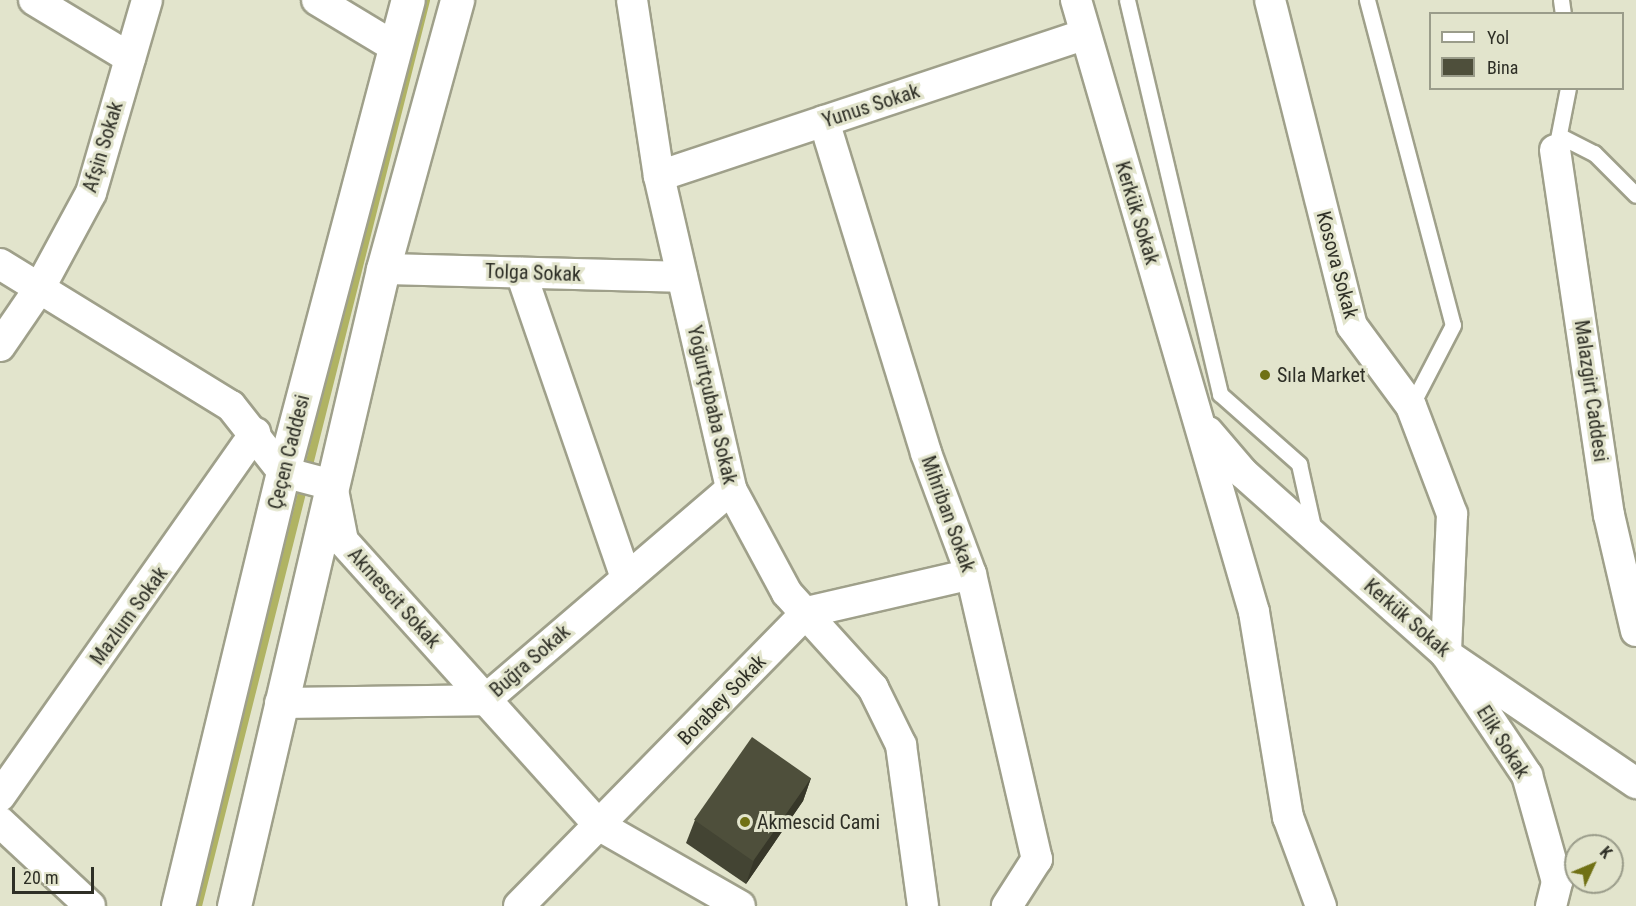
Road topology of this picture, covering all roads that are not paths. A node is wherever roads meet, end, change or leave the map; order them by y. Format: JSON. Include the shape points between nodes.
{"nodes":[{"id":1,"x":34,"y":0,"type":"edge"},
{"id":2,"x":147,"y":0,"type":"edge"},
{"id":3,"x":316,"y":0,"type":"edge"},
{"id":4,"x":408,"y":0,"type":"edge"},
{"id":5,"x":457,"y":0,"type":"edge"},
{"id":6,"x":1076,"y":0,"type":"edge"},
{"id":7,"x":1127,"y":0,"type":"edge"},
{"id":8,"x":1270,"y":0,"type":"edge"},
{"id":9,"x":1367,"y":0,"type":"edge"},
{"id":10,"x":636,"y":2,"type":"edge"},
{"id":11,"x":1083,"y":35,"type":"junction"},
{"id":12,"x":395,"y":47,"type":"junction"},
{"id":13,"x":130,"y":58,"type":"junction"},
{"id":14,"x":1568,"y":90,"type":"edge"},
{"id":15,"x":824,"y":121,"type":"junction"},
{"id":16,"x":1558,"y":143,"type":"junction"},
{"id":17,"x":659,"y":176,"type":"junction"},
{"id":18,"x":1636,"y":195,"type":"edge"},
{"id":19,"x":0,"y":264,"type":"edge"},
{"id":20,"x":383,"y":269,"type":"junction"},
{"id":21,"x":521,"y":273,"type":"junction"},
{"id":22,"x":682,"y":277,"type":"junction"},
{"id":23,"x":39,"y":289,"type":"junction"},
{"id":24,"x":0,"y":346,"type":"edge"},
{"id":25,"x":1411,"y":406,"type":"junction"},
{"id":26,"x":1202,"y":425,"type":"junction"},
{"id":27,"x":255,"y":433,"type":"junction"},
{"id":28,"x":283,"y":472,"type":"junction"},
{"id":29,"x":332,"y":485,"type":"junction"},
{"id":30,"x":731,"y":489,"type":"junction"},
{"id":31,"x":1315,"y":538,"type":"junction"},
{"id":32,"x":971,"y":574,"type":"junction"},
{"id":33,"x":626,"y":578,"type":"junction"},
{"id":34,"x":807,"y":612,"type":"junction"},
{"id":35,"x":1636,"y":631,"type":"edge"},
{"id":36,"x":1446,"y":654,"type":"junction"},
{"id":37,"x":484,"y":700,"type":"junction"},
{"id":38,"x":280,"y":703,"type":"junction"},
{"id":39,"x":1636,"y":783,"type":"edge"},
{"id":40,"x":0,"y":796,"type":"edge"},
{"id":41,"x":0,"y":822,"type":"edge"},
{"id":42,"x":600,"y":826,"type":"junction"},
{"id":43,"x":90,"y":906,"type":"edge"},
{"id":44,"x":178,"y":906,"type":"edge"},
{"id":45,"x":234,"y":906,"type":"edge"},
{"id":46,"x":519,"y":906,"type":"edge"},
{"id":47,"x":740,"y":906,"type":"edge"},
{"id":48,"x":923,"y":906,"type":"edge"},
{"id":49,"x":1007,"y":906,"type":"edge"},
{"id":50,"x":1321,"y":906,"type":"edge"},
{"id":51,"x":1551,"y":906,"type":"edge"}],
"edges":[{"from":1,"to":13,"type":"street"},
{"from":2,"to":13,"type":"street","name":"Afşin Sokak"},
{"from":3,"to":12,"type":"street"},
{"from":4,"to":12,"type":"street","name":"Çeçen Caddesi"},
{"from":5,"to":20,"type":"street"},
{"from":6,"to":11,"type":"street","name":"Kerkük Sokak"},
{"from":7,"to":31,"type":"lane","via":[[1220,394],[1299,464]]},
{"from":8,"to":25,"type":"street","name":"Kosova Sokak","via":[[1352,326]]},
{"from":9,"to":25,"type":"lane","via":[[1453,326]]},
{"from":10,"to":17,"type":"street","name":"Yoğurtçubaba Sokak"},
{"from":11,"to":15,"type":"street","name":"Yunus Sokak"},
{"from":11,"to":26,"type":"street","name":"Kerkük Sokak"},
{"from":12,"to":28,"type":"street","name":"Çeçen Caddesi"},
{"from":13,"to":23,"type":"street","name":"Afşin Sokak","via":[[91,194]]},
{"from":14,"to":16,"type":"lane"},
{"from":15,"to":17,"type":"street","name":"Yunus Sokak"},
{"from":15,"to":32,"type":"street","name":"Mihriban Sokak","via":[[926,453]]},
{"from":16,"to":18,"type":"lane","via":[[1594,153]]},
{"from":16,"to":35,"type":"street","name":"Malazgirt Caddesi","via":[[1609,515]]},
{"from":17,"to":22,"type":"street","name":"Yoğurtçubaba Sokak"},
{"from":19,"to":23,"type":"street"},
{"from":20,"to":21,"type":"street","name":"Tolga Sokak"},
{"from":20,"to":29,"type":"street"},
{"from":21,"to":22,"type":"street","name":"Tolga Sokak"},
{"from":21,"to":33,"type":"street"},
{"from":22,"to":30,"type":"street","name":"Yoğurtçubaba Sokak"},
{"from":23,"to":24,"type":"street","name":"Afşin Sokak"},
{"from":23,"to":27,"type":"street","via":[[231,406]]},
{"from":25,"to":36,"type":"street","name":"Kosova Sokak","via":[[1452,514]]},
{"from":26,"to":31,"type":"street","name":"Kerkük Sokak","via":[[1243,473]]},
{"from":26,"to":50,"type":"street","name":"Kerkük Sokak","via":[[1254,612],[1288,817]]},
{"from":27,"to":28,"type":"street"},
{"from":27,"to":40,"type":"street","name":"Mazlum Sokak"},
{"from":28,"to":29,"type":"street"},
{"from":28,"to":44,"type":"street","name":"Çeçen Caddesi"},
{"from":29,"to":37,"type":"street","name":"Akmescit Sokak","via":[[343,541]]},
{"from":29,"to":38,"type":"street"},
{"from":30,"to":33,"type":"street","name":"Buğra Sokak"},
{"from":30,"to":34,"type":"street","name":"Yoğurtçubaba Sokak","via":[[787,593]]},
{"from":31,"to":36,"type":"street","name":"Kerkük Sokak"},
{"from":32,"to":34,"type":"street"},
{"from":32,"to":49,"type":"street","name":"Mihriban Sokak","via":[[1037,859]]},
{"from":33,"to":37,"type":"street","name":"Buğra Sokak"},
{"from":34,"to":42,"type":"street","name":"Borabey Sokak"},
{"from":34,"to":48,"type":"street","name":"Yoğurtçubaba Sokak","via":[[873,688],[901,745]]},
{"from":36,"to":39,"type":"street","name":"Kerkük Sokak"},
{"from":36,"to":51,"type":"street","name":"Elik Sokak","via":[[1527,775],[1557,882]]},
{"from":37,"to":38,"type":"street","name":"Buğra Sokak"},
{"from":37,"to":42,"type":"street","name":"Akmescit Sokak"},
{"from":38,"to":45,"type":"street"},
{"from":41,"to":43,"type":"street"},
{"from":42,"to":46,"type":"street","name":"Borabey Sokak"},
{"from":42,"to":47,"type":"street","name":"Akmescit Sokak"}]}
